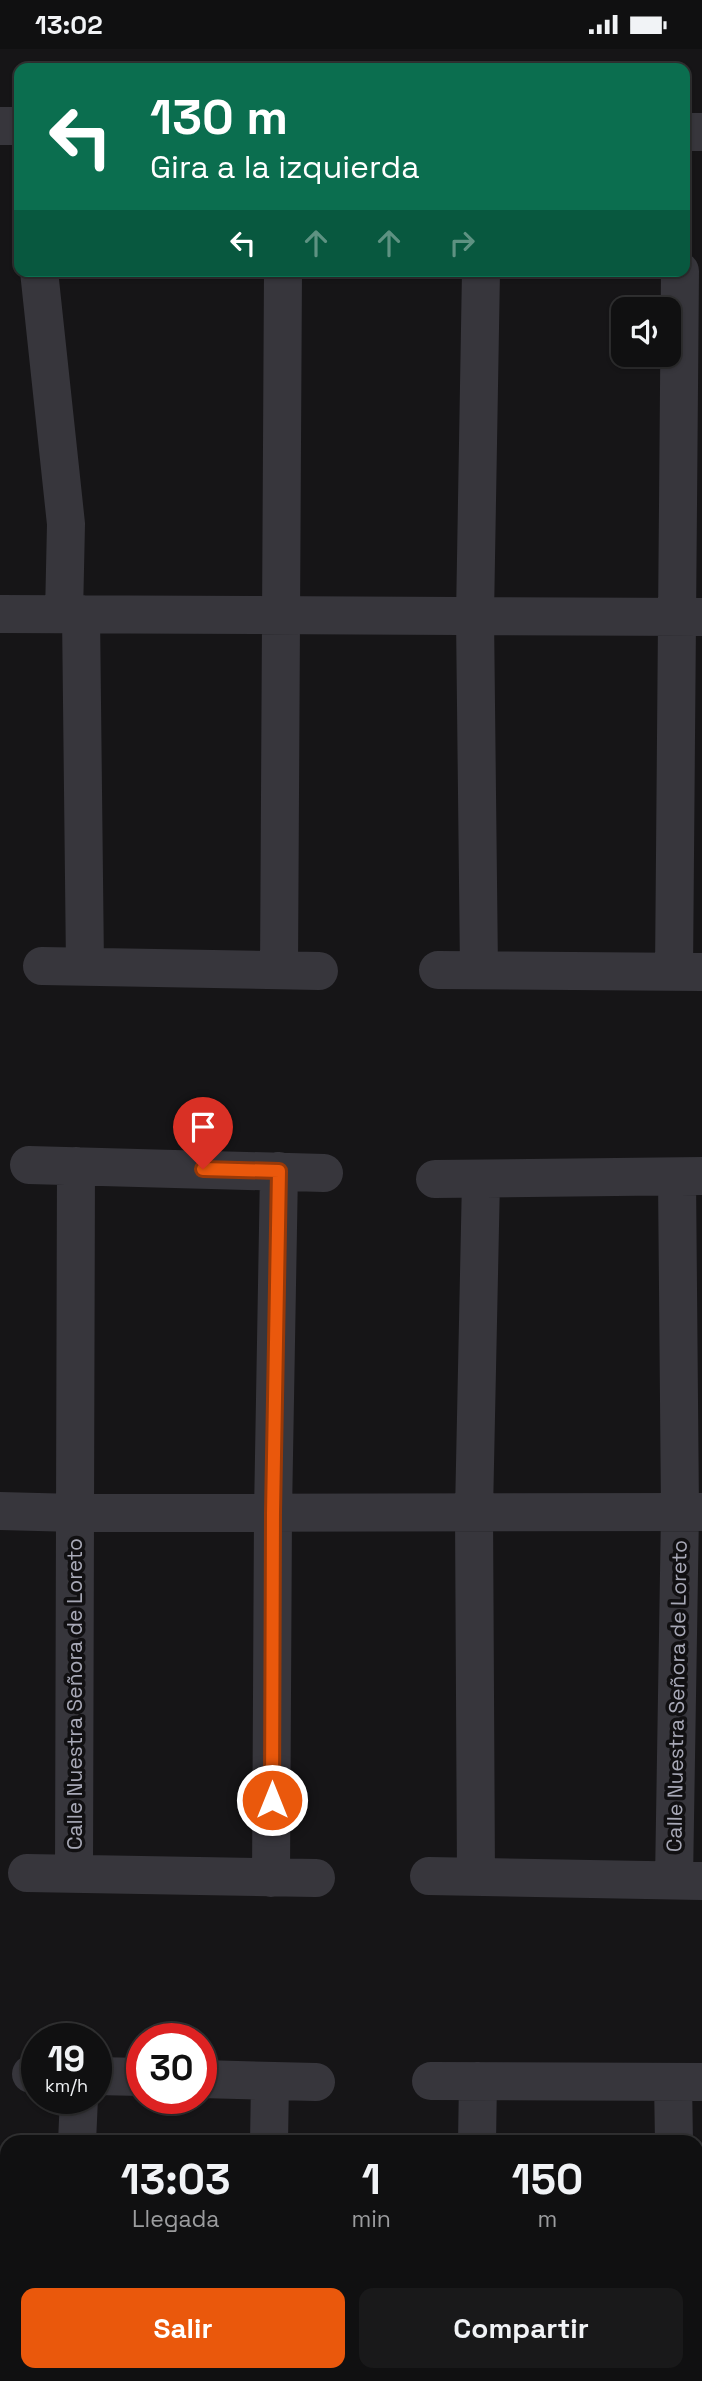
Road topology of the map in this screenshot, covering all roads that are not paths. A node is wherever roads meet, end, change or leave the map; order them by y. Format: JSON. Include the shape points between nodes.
{"nodes":[{"id":1,"x":40,"y":277,"type":"edge"},
{"id":2,"x":283,"y":277,"type":"edge"},
{"id":3,"x":481,"y":277,"type":"edge"},
{"id":4,"x":680,"y":277,"type":"edge"},
{"id":5,"x":0,"y":614,"type":"edge"},
{"id":6,"x":72,"y":614,"type":"junction"},
{"id":7,"x":279,"y":615,"type":"junction"},
{"id":8,"x":475,"y":616,"type":"junction"},
{"id":9,"x":689,"y":617,"type":"edge"},
{"id":10,"x":42,"y":966,"type":"dead end"},
{"id":11,"x":85,"y":966,"type":"junction"},
{"id":12,"x":279,"y":970,"type":"junction"},
{"id":13,"x":438,"y":970,"type":"dead end"},
{"id":14,"x":479,"y":970,"type":"junction"},
{"id":15,"x":319,"y":971,"type":"dead end"},
{"id":16,"x":688,"y":972,"type":"edge"},
{"id":17,"x":29,"y":1165,"type":"dead end"},
{"id":18,"x":76,"y":1166,"type":"junction"},
{"id":19,"x":279,"y":1171,"type":"junction"},
{"id":20,"x":324,"y":1173,"type":"dead end"},
{"id":21,"x":689,"y":1177,"type":"edge"},
{"id":22,"x":435,"y":1179,"type":"dead end"},
{"id":23,"x":481,"y":1179,"type":"junction"},
{"id":24,"x":0,"y":1511,"type":"edge"},
{"id":25,"x":474,"y":1512,"type":"junction"},
{"id":26,"x":691,"y":1512,"type":"edge"},
{"id":27,"x":76,"y":1513,"type":"junction"},
{"id":28,"x":273,"y":1513,"type":"junction"},
{"id":29,"x":27,"y":1873,"type":"dead end"},
{"id":30,"x":74,"y":1874,"type":"junction"},
{"id":31,"x":429,"y":1876,"type":"dead end"},
{"id":32,"x":476,"y":1877,"type":"junction"},
{"id":33,"x":271,"y":1878,"type":"junction"},
{"id":34,"x":316,"y":1878,"type":"dead end"},
{"id":35,"x":688,"y":1881,"type":"edge"},
{"id":36,"x":217,"y":2079,"type":"edge"},
{"id":37,"x":270,"y":2081,"type":"junction"},
{"id":38,"x":431,"y":2081,"type":"dead end"},
{"id":39,"x":478,"y":2081,"type":"junction"},
{"id":40,"x":316,"y":2082,"type":"dead end"},
{"id":41,"x":688,"y":2082,"type":"edge"},
{"id":42,"x":78,"y":2114,"type":"edge"},
{"id":43,"x":77,"y":2135,"type":"edge"},
{"id":44,"x":269,"y":2135,"type":"edge"},
{"id":45,"x":477,"y":2135,"type":"edge"},
{"id":46,"x":676,"y":2135,"type":"edge"}],
"edges":[{"from":1,"to":6,"type":"street"},
{"from":2,"to":7,"type":"street"},
{"from":3,"to":8,"type":"street"},
{"from":4,"to":9,"type":"street"},
{"from":5,"to":6,"type":"street"},
{"from":6,"to":7,"type":"street"},
{"from":6,"to":11,"type":"street"},
{"from":7,"to":8,"type":"street"},
{"from":7,"to":12,"type":"street"},
{"from":8,"to":9,"type":"street"},
{"from":8,"to":14,"type":"street"},
{"from":9,"to":16,"type":"street"},
{"from":10,"to":11,"type":"street"},
{"from":11,"to":12,"type":"street"},
{"from":12,"to":15,"type":"street"},
{"from":13,"to":14,"type":"street"},
{"from":14,"to":16,"type":"street"},
{"from":17,"to":18,"type":"street"},
{"from":18,"to":19,"type":"street"},
{"from":18,"to":27,"type":"street","name":"Calle Nuestra Señora de Loreto"},
{"from":19,"to":20,"type":"street"},
{"from":19,"to":28,"type":"street"},
{"from":21,"to":23,"type":"street","name":"Calle Nuestra Señora de Loreto"},
{"from":21,"to":26,"type":"street","name":"Calle Nuestra Señora de Loreto"},
{"from":22,"to":23,"type":"street","name":"Calle Nuestra Señora de Loreto"},
{"from":23,"to":25,"type":"street"},
{"from":24,"to":27,"type":"street","name":"Calle Nuestra Señora de Loreto"},
{"from":25,"to":26,"type":"street","name":"Calle Nuestra Señora de Loreto"},
{"from":25,"to":28,"type":"street","name":"Calle Nuestra Señora de Loreto"},
{"from":25,"to":32,"type":"street"},
{"from":26,"to":35,"type":"street","name":"Calle Nuestra Señora de Loreto"},
{"from":27,"to":28,"type":"street","name":"Calle Nuestra Señora de Loreto"},
{"from":27,"to":30,"type":"street","name":"Calle Nuestra Señora de Loreto"},
{"from":28,"to":33,"type":"street"},
{"from":29,"to":30,"type":"street","name":"Calle Nuestra Señora de Loreto"},
{"from":30,"to":33,"type":"street","name":"Calle Nuestra Señora de Loreto"},
{"from":31,"to":32,"type":"street","name":"Calle Nuestra Señora de Loreto"},
{"from":32,"to":35,"type":"street","name":"Calle Nuestra Señora de Loreto"},
{"from":33,"to":34,"type":"street","name":"Calle Nuestra Señora de Loreto"},
{"from":36,"to":37,"type":"street"},
{"from":37,"to":40,"type":"street"},
{"from":37,"to":44,"type":"street"},
{"from":38,"to":39,"type":"street"},
{"from":39,"to":41,"type":"street"},
{"from":39,"to":45,"type":"street"},
{"from":41,"to":46,"type":"street"},
{"from":42,"to":43,"type":"street"}]}
